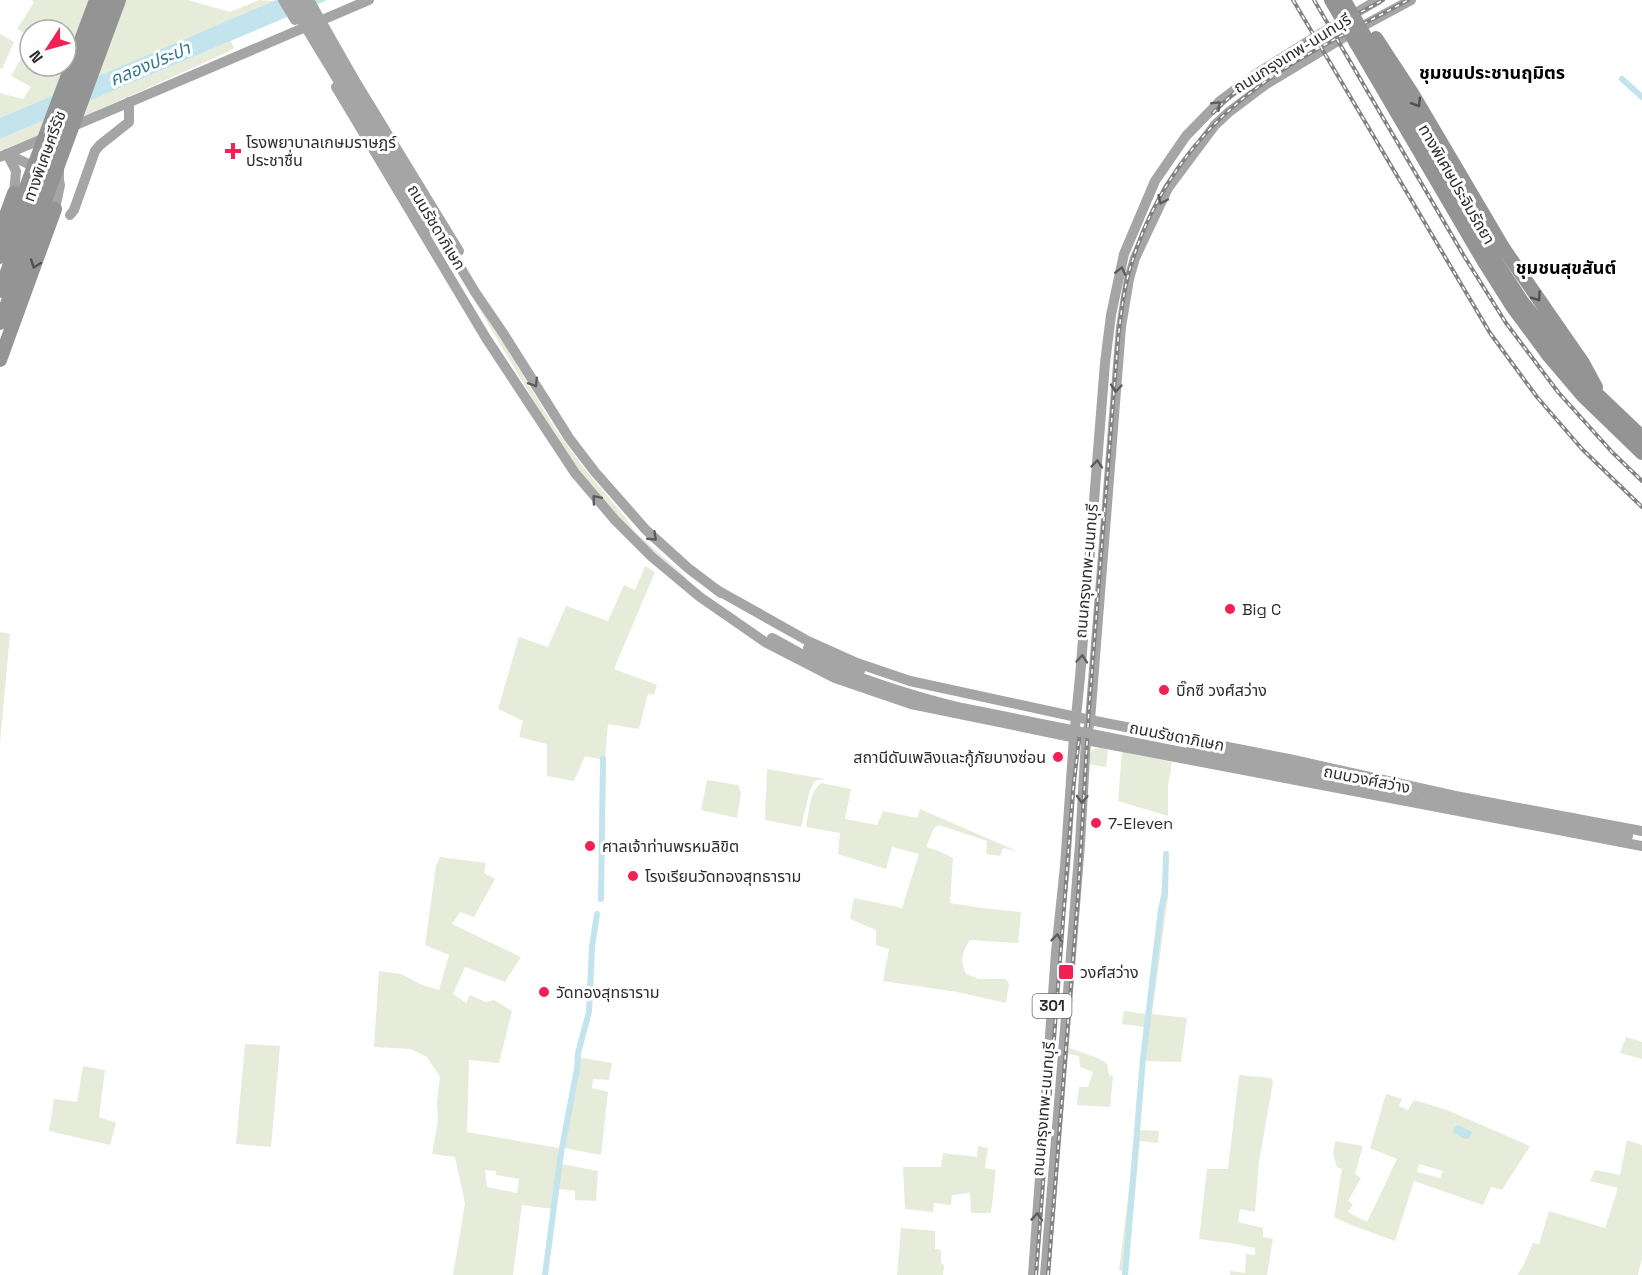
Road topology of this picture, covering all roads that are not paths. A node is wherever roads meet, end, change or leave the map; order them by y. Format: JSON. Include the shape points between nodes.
{"nodes":[{"id":1,"x":96,"y":0,"type":"edge"},
{"id":2,"x":107,"y":0,"type":"edge"},
{"id":3,"x":119,"y":0,"type":"edge"},
{"id":4,"x":283,"y":0,"type":"edge"},
{"id":5,"x":289,"y":0,"type":"edge"},
{"id":6,"x":300,"y":0,"type":"edge"},
{"id":7,"x":369,"y":0,"type":"edge"},
{"id":8,"x":1331,"y":0,"type":"edge"},
{"id":9,"x":1344,"y":0,"type":"edge"},
{"id":10,"x":1378,"y":0,"type":"edge"},
{"id":11,"x":1411,"y":0,"type":"edge"},
{"id":12,"x":311,"y":4,"type":"edge"},
{"id":13,"x":1354,"y":7,"type":"edge"},
{"id":14,"x":321,"y":21,"type":"junction"},
{"id":15,"x":1361,"y":27,"type":"junction"},
{"id":16,"x":301,"y":29,"type":"junction"},
{"id":17,"x":129,"y":102,"type":"junction"},
{"id":18,"x":368,"y":102,"type":"junction"},
{"id":19,"x":350,"y":111,"type":"junction"},
{"id":20,"x":61,"y":131,"type":"junction"},
{"id":21,"x":3,"y":155,"type":"edge"},
{"id":22,"x":1168,"y":162,"type":"junction"},
{"id":23,"x":35,"y":167,"type":"junction"},
{"id":24,"x":1180,"y":171,"type":"junction"},
{"id":25,"x":59,"y":182,"type":"junction"},
{"id":26,"x":15,"y":186,"type":"junction"},
{"id":27,"x":80,"y":193,"type":"junction"},
{"id":28,"x":55,"y":209,"type":"junction"},
{"id":29,"x":70,"y":215,"type":"junction"},
{"id":30,"x":433,"y":229,"type":"junction"},
{"id":31,"x":0,"y":232,"type":"edge"},
{"id":32,"x":0,"y":257,"type":"edge"},
{"id":33,"x":0,"y":291,"type":"edge"},
{"id":34,"x":1518,"y":305,"type":"junction"},
{"id":35,"x":0,"y":323,"type":"edge"},
{"id":36,"x":503,"y":333,"type":"junction"},
{"id":37,"x":1109,"y":334,"type":"junction"},
{"id":38,"x":1121,"y":336,"type":"junction"},
{"id":39,"x":0,"y":360,"type":"edge"},
{"id":40,"x":512,"y":376,"type":"junction"},
{"id":41,"x":1596,"y":387,"type":"junction"},
{"id":42,"x":1642,"y":431,"type":"edge"},
{"id":43,"x":1642,"y":437,"type":"edge"},
{"id":44,"x":1642,"y":447,"type":"edge"},
{"id":45,"x":1642,"y":453,"type":"edge"},
{"id":46,"x":1094,"y":505,"type":"junction"},
{"id":47,"x":1107,"y":509,"type":"junction"},
{"id":48,"x":717,"y":591,"type":"junction"},
{"id":49,"x":734,"y":621,"type":"junction"},
{"id":50,"x":806,"y":651,"type":"junction"},
{"id":51,"x":968,"y":694,"type":"junction"},
{"id":52,"x":964,"y":715,"type":"junction"},
{"id":53,"x":1075,"y":717,"type":"junction"},
{"id":54,"x":1090,"y":720,"type":"junction"},
{"id":55,"x":1074,"y":737,"type":"junction"},
{"id":56,"x":1176,"y":737,"type":"junction"},
{"id":57,"x":1086,"y":740,"type":"junction"},
{"id":58,"x":1174,"y":757,"type":"junction"},
{"id":59,"x":1326,"y":773,"type":"joint"},
{"id":60,"x":1451,"y":795,"type":"junction"},
{"id":61,"x":1642,"y":831,"type":"edge"},
{"id":62,"x":1642,"y":840,"type":"edge"},
{"id":63,"x":1642,"y":846,"type":"edge"},
{"id":64,"x":1046,"y":1101,"type":"junction"},
{"id":65,"x":1059,"y":1104,"type":"junction"},
{"id":66,"x":1033,"y":1275,"type":"edge"},
{"id":67,"x":1045,"y":1275,"type":"edge"}],
"edges":[{"from":1,"to":32,"type":"highway","bridge":true},
{"from":2,"to":33,"type":"highway","name":"ทางพิเศษศรีรัช","bridge":true},
{"from":3,"to":35,"type":"highway","name":"ทางพิเศษศรีรัช","bridge":true},
{"from":4,"to":16,"type":"main road","name":"ถนนรัชดาภิเษก"},
{"from":5,"to":30,"type":"main road","name":"ถนนรัชดาภิเษก","bridge":true},
{"from":6,"to":30,"type":"main road","name":"ถนนรัชดาภิเษก","bridge":true},
{"from":7,"to":14,"type":"main road"},
{"from":8,"to":45,"type":"highway","name":"ทางพิเศษประจิมรัถยา","bridge":true,"via":[[1512,306],[1583,396]]},
{"from":9,"to":43,"type":"highway","name":"ทางพิเศษประจิมรัถยา","bridge":true,"via":[[1523,303],[1597,394]]},
{"from":10,"to":13,"type":"main road","name":"ถนนกรุงเทพ-นนทบุรี","number":"301"},
{"from":11,"to":15,"type":"main road","name":"ถนนกรุงเทพ-นนทบุรี","number":"301"},
{"from":12,"to":14,"type":"main road","name":"ถนนรัชดาภิเษก"},
{"from":13,"to":15,"type":"main road"},
{"from":22,"to":13,"type":"main road","name":"ถนนกรุงเทพ-นนทบุรี","number":"301","one_way":true,"via":[[1186,136],[1226,96]]},
{"from":13,"to":41,"type":"highway","one_way":true,"bridge":true,"via":[[1412,93],[1504,249]]},
{"from":14,"to":16,"type":"main road"},
{"from":14,"to":18,"type":"main road","name":"ถนนรัชดาภิเษก"},
{"from":15,"to":24,"type":"main road","name":"ถนนกรุงเทพ-นนทบุรี","number":"301","via":[[1228,112]]},
{"from":15,"to":34,"type":"main road"},
{"from":16,"to":17,"type":"main road"},
{"from":16,"to":19,"type":"main road","name":"ถนนรัชดาภิเษก"},
{"from":17,"to":20,"type":"main road"},
{"from":17,"to":27,"type":"main road","via":[[129,122],[95,151]]},
{"from":18,"to":19,"type":"main road","via":[[357,96]]},
{"from":18,"to":36,"type":"main road","name":"ถนนรัชดาภิเษก","via":[[486,296]]},
{"from":19,"to":40,"type":"main road","name":"ถนนรัชดาภิเษก"},
{"from":20,"to":21,"type":"main road"},
{"from":20,"to":25,"type":"main road"},
{"from":21,"to":23,"type":"main road"},
{"from":21,"to":26,"type":"main road","via":[[15,171]]},
{"from":22,"to":24,"type":"main road"},
{"from":37,"to":22,"type":"main road","name":"ถนนกรุงเทพ-นนทบุรี","number":"301","one_way":true,"via":[[1124,254],[1155,181]]},
{"from":23,"to":25,"type":"main road","via":[[53,174]]},
{"from":23,"to":26,"type":"main road","via":[[21,173]]},
{"from":24,"to":38,"type":"main road","name":"ถนนกรุงเทพ-นนทบุรี","number":"301","one_way":true,"via":[[1168,188],[1136,258]]},
{"from":25,"to":27,"type":"main road","via":[[68,194]]},
{"from":25,"to":28,"type":"main road"},
{"from":25,"to":29,"type":"main road"},
{"from":26,"to":28,"type":"main road"},
{"from":26,"to":31,"type":"highway"},
{"from":27,"to":29,"type":"main road"},
{"from":28,"to":29,"type":"main road"},
{"from":28,"to":39,"type":"highway","one_way":true},
{"from":30,"to":36,"type":"main road","name":"ถนนรัชดาภิเษก"},
{"from":30,"to":40,"type":"main road","name":"ถนนรัชดาภิเษก"},
{"from":34,"to":41,"type":"main road"},
{"from":34,"to":44,"type":"main road","via":[[1584,390]]},
{"from":36,"to":48,"type":"main road","name":"ถนนรัชดาภิเษก","one_way":true,"via":[[569,438],[606,486],[653,537]]},
{"from":37,"to":38,"type":"main road"},
{"from":46,"to":37,"type":"main road","name":"ถนนกรุงเทพ-นนทบุรี","number":"301","one_way":true},
{"from":38,"to":47,"type":"main road","name":"ถนนกรุงเทพ-นนทบุรี","number":"301","one_way":true},
{"from":49,"to":40,"type":"main road","name":"ถนนรัชดาภิเษก","one_way":true,"via":[[666,570],[615,520],[562,456]]},
{"from":41,"to":42,"type":"main road"},
{"from":46,"to":47,"type":"main road"},
{"from":53,"to":46,"type":"main road","name":"ถนนกรุงเทพ-นนทบุรี","number":"301","one_way":true},
{"from":47,"to":54,"type":"main road","name":"ถนนกรุงเทพ-นนทบุรี","number":"301"},
{"from":48,"to":50,"type":"main road","name":"ถนนรัชดาภิเษก"},
{"from":48,"to":51,"type":"main road","name":"ถนนรัชดาภิเษก","via":[[848,659],[910,681]]},
{"from":49,"to":50,"type":"main road","name":"ถนนรัชดาภิเษก"},
{"from":49,"to":52,"type":"main road","name":"ถนนรัชดาภิเษก","via":[[765,642],[835,678],[911,704]]},
{"from":50,"to":59,"type":"main road","name":"ถนนรัชดาภิเษก","bridge":true,"via":[[961,701]]},
{"from":50,"to":62,"type":"main road","name":"ถนนรัชดาภิเษก","bridge":true,"via":[[838,670],[962,708]]},
{"from":51,"to":52,"type":"main road","via":[[980,707],[975,714]]},
{"from":51,"to":53,"type":"main road","name":"ถนนรัชดาภิเษก"},
{"from":52,"to":55,"type":"main road","name":"ถนนรัชดาภิเษก"},
{"from":53,"to":54,"type":"main road","name":"ถนนวงศ์สว่าง"},
{"from":53,"to":55,"type":"main road","name":"ถนนกรุงเทพ-นนทบุรี","number":"301"},
{"from":54,"to":56,"type":"main road","name":"ถนนวงศ์สว่าง"},
{"from":54,"to":57,"type":"main road","name":"ถนนกรุงเทพ-นนทบุรี","number":"301"},
{"from":55,"to":57,"type":"main road","name":"ถนนรัชดาภิเษก"},
{"from":64,"to":55,"type":"main road","name":"ถนนกรุงเทพ-นนทบุรี","number":"301","one_way":true},
{"from":56,"to":58,"type":"main road","via":[[1164,743]]},
{"from":56,"to":60,"type":"main road","name":"ถนนวงศ์สว่าง"},
{"from":57,"to":58,"type":"main road","name":"ถนนวงศ์สว่าง"},
{"from":57,"to":65,"type":"main road","name":"ถนนกรุงเทพ-นนทบุรี","number":"301","one_way":true},
{"from":58,"to":63,"type":"main road","name":"ถนนวงศ์สว่าง"},
{"from":59,"to":60,"type":"main road","name":"ถนนวงศ์สว่าง"},
{"from":60,"to":61,"type":"main road","name":"ถนนวงศ์สว่าง"},
{"from":64,"to":65,"type":"main road"},
{"from":66,"to":64,"type":"main road","name":"ถนนกรุงเทพ-นนทบุรี","number":"301","one_way":true},
{"from":65,"to":67,"type":"main road","name":"ถนนกรุงเทพ-นนทบุรี","number":"301"}]}
